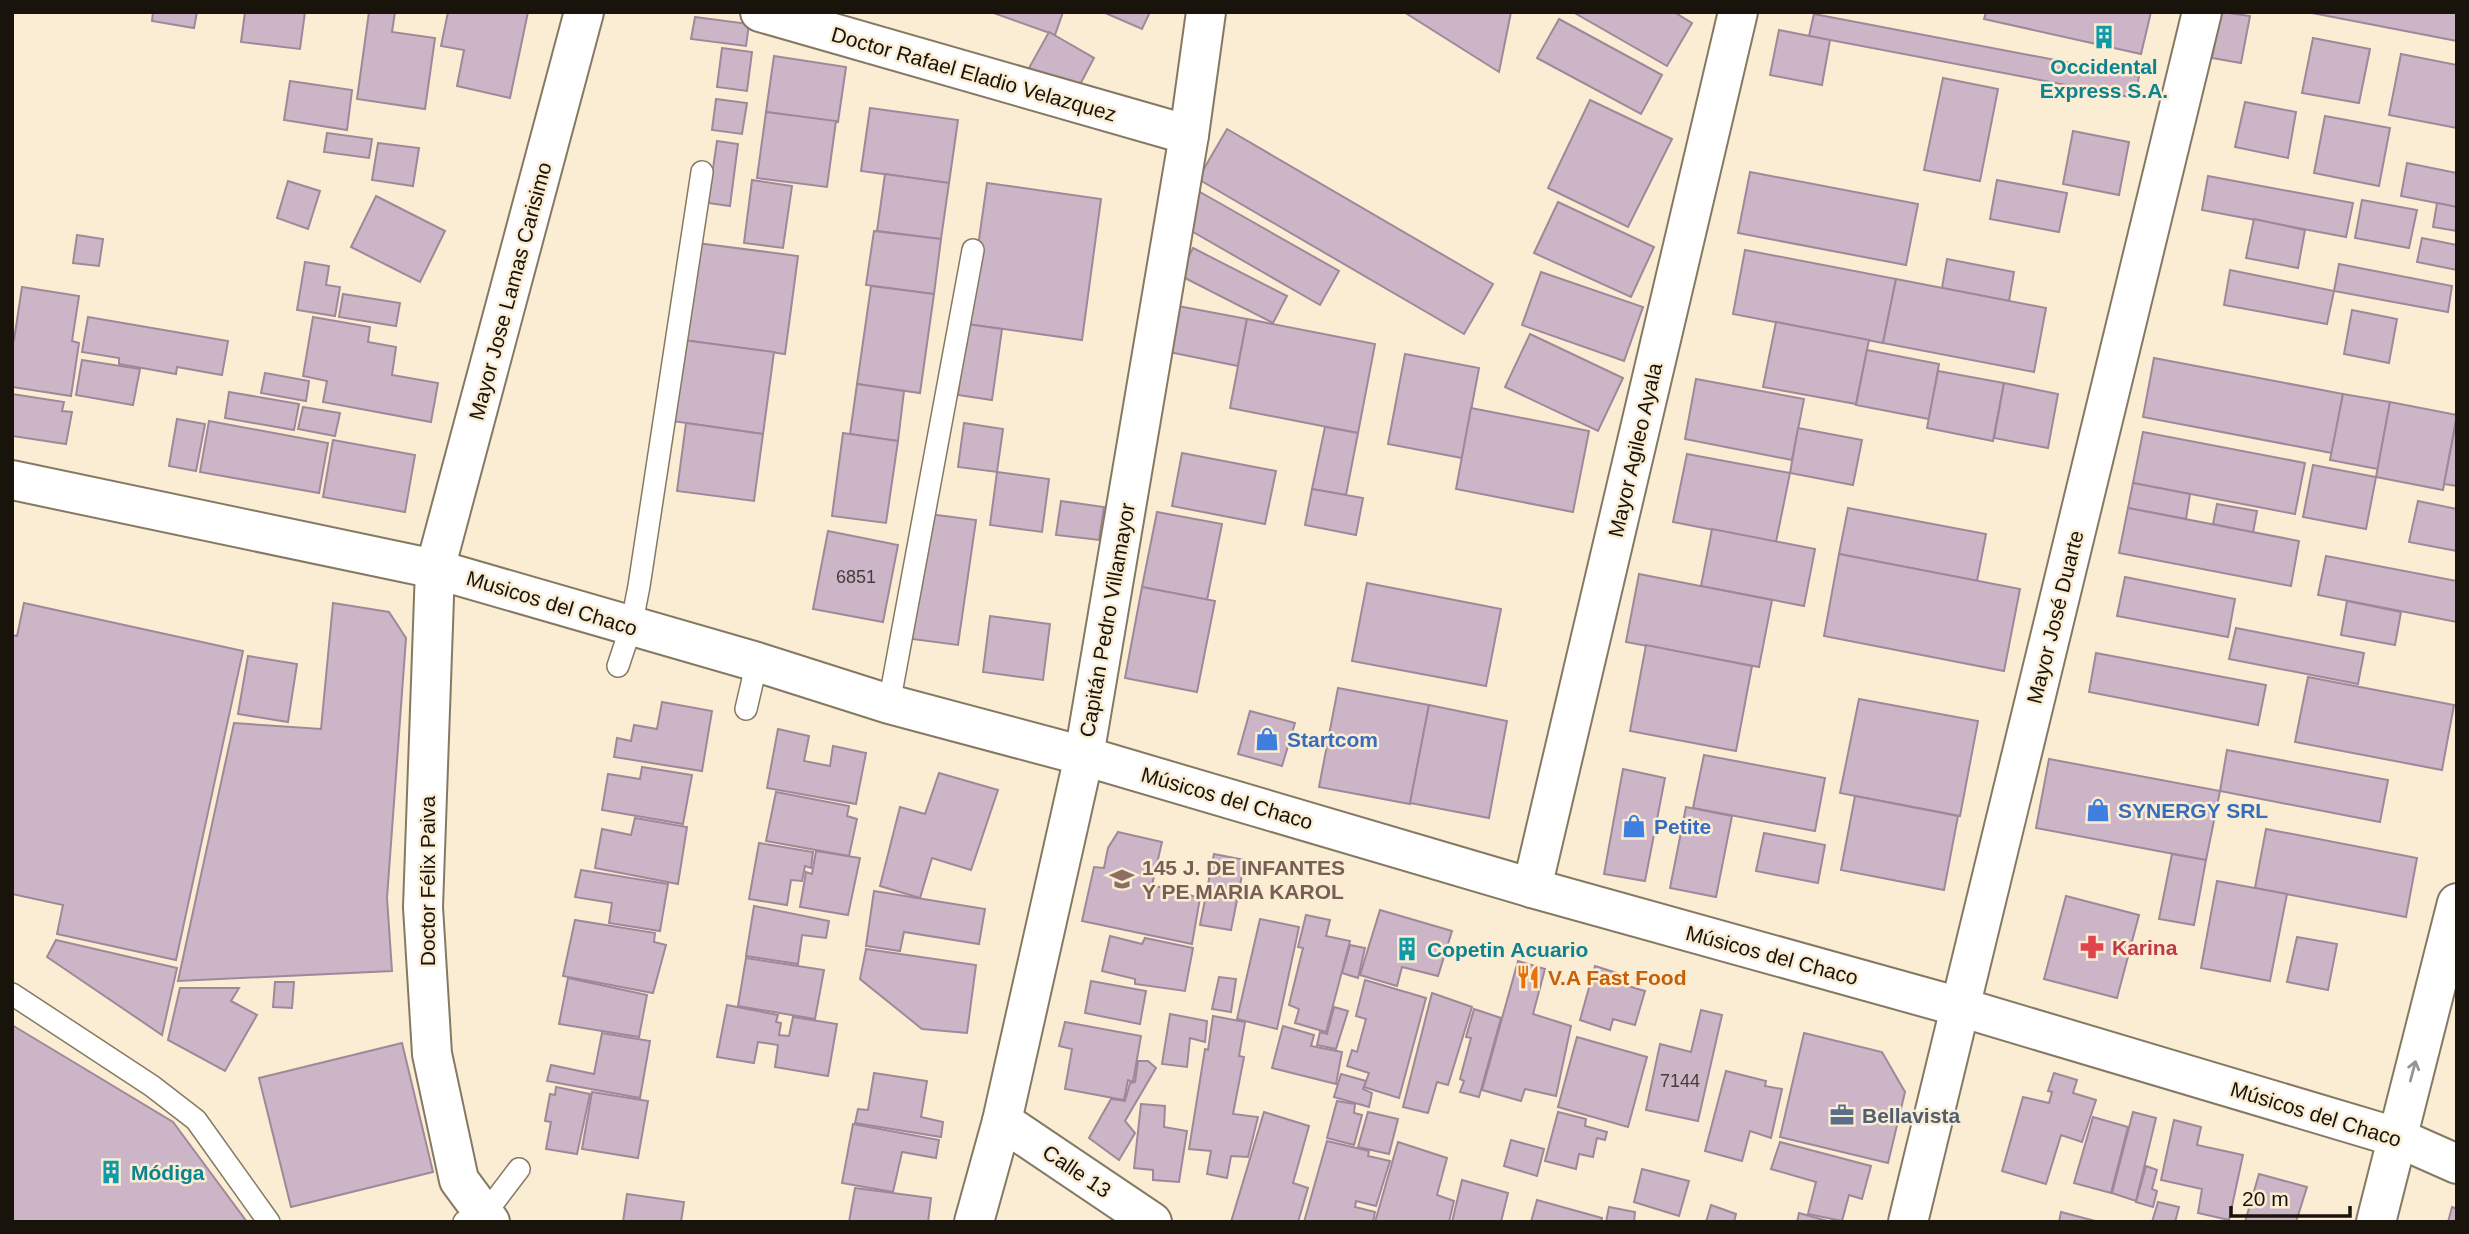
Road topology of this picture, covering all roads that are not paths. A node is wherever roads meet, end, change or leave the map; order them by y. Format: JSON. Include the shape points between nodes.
{"nodes":[{"id":1,"x":584,"y":12,"type":"edge"},
{"id":2,"x":760,"y":12,"type":"edge"},
{"id":3,"x":1206,"y":12,"type":"edge"},
{"id":4,"x":1738,"y":12,"type":"edge"},
{"id":5,"x":2202,"y":12,"type":"edge"},
{"id":6,"x":1189,"y":135,"type":"junction"},
{"id":7,"x":702,"y":172,"type":"dead end"},
{"id":8,"x":973,"y":250,"type":"dead end"},
{"id":9,"x":12,"y":480,"type":"edge"},
{"id":10,"x":435,"y":569,"type":"junction"},
{"id":11,"x":631,"y":627,"type":"junction"},
{"id":12,"x":757,"y":662,"type":"junction"},
{"id":13,"x":618,"y":666,"type":"dead end"},
{"id":14,"x":889,"y":704,"type":"junction"},
{"id":15,"x":746,"y":709,"type":"dead end"},
{"id":16,"x":1084,"y":756,"type":"junction"},
{"id":17,"x":1532,"y":888,"type":"junction"},
{"id":18,"x":2457,"y":903,"type":"edge"},
{"id":19,"x":12,"y":994,"type":"edge"},
{"id":20,"x":1960,"y":1007,"type":"junction"},
{"id":21,"x":1002,"y":1121,"type":"junction"},
{"id":22,"x":2396,"y":1137,"type":"junction"},
{"id":23,"x":2457,"y":1164,"type":"edge"},
{"id":24,"x":519,"y":1169,"type":"dead end"},
{"id":25,"x":479,"y":1220,"type":"edge"},
{"id":26,"x":270,"y":1222,"type":"edge"},
{"id":27,"x":974,"y":1222,"type":"edge"},
{"id":28,"x":1152,"y":1222,"type":"edge"},
{"id":29,"x":1908,"y":1222,"type":"edge"},
{"id":30,"x":2376,"y":1222,"type":"edge"}],
"edges":[{"from":1,"to":10,"type":"street","name":"Mayor Jose Lamas Carisimo"},
{"from":2,"to":6,"type":"street","name":"Doctor Rafael Eladio Velazquez"},
{"from":3,"to":6,"type":"street","name":"Capitán Pedro Villamayor"},
{"from":4,"to":17,"type":"street","name":"Mayor Agileo Ayala"},
{"from":5,"to":20,"type":"street","name":"Mayor José Duarte"},
{"from":6,"to":16,"type":"street","name":"Capitán Pedro Villamayor"},
{"from":7,"to":11,"type":"lane"},
{"from":8,"to":14,"type":"lane"},
{"from":9,"to":10,"type":"street","name":"Musicos del Chaco"},
{"from":10,"to":11,"type":"street","name":"Musicos del Chaco"},
{"from":10,"to":25,"type":"street","name":"Doctor Félix Paiva","via":[[423,907],[432,1054],[459,1180]]},
{"from":11,"to":12,"type":"street","name":"Musicos del Chaco"},
{"from":11,"to":13,"type":"lane"},
{"from":12,"to":14,"type":"street","name":"Musicos del Chaco"},
{"from":12,"to":15,"type":"lane"},
{"from":14,"to":16,"type":"street","name":"Musicos del Chaco"},
{"from":16,"to":17,"type":"street","name":"Músicos del Chaco"},
{"from":16,"to":21,"type":"street","name":"Capitán Pedro Villamayor"},
{"from":17,"to":20,"type":"street","name":"Músicos del Chaco"},
{"from":22,"to":18,"type":"street","one_way":true},
{"from":19,"to":26,"type":"lane","via":[[196,1120]]},
{"from":20,"to":22,"type":"street","name":"Músicos del Chaco"},
{"from":20,"to":29,"type":"street","name":"Mayor José Duarte"},
{"from":21,"to":27,"type":"street","name":"Capitán Pedro Villamayor"},
{"from":21,"to":28,"type":"street","name":"Calle 13"},
{"from":22,"to":23,"type":"street","name":"Músicos del Chaco"},
{"from":22,"to":30,"type":"street"},
{"from":24,"to":25,"type":"lane"}]}
